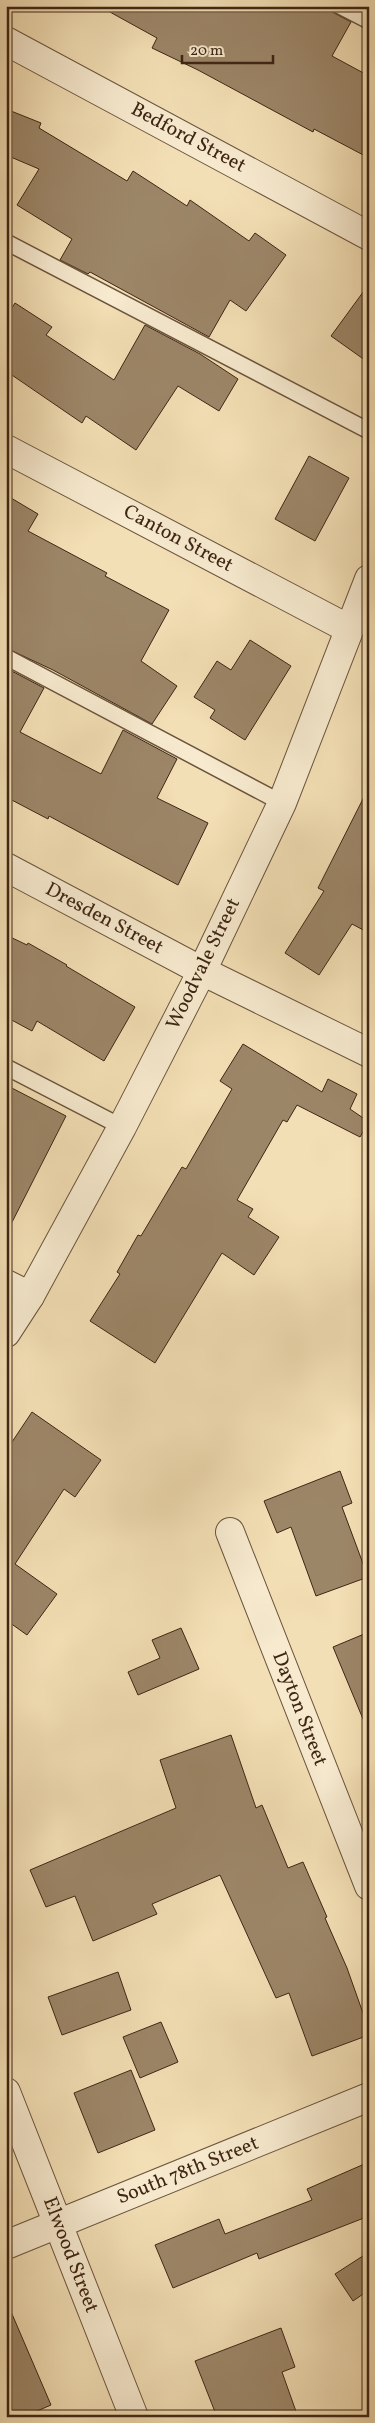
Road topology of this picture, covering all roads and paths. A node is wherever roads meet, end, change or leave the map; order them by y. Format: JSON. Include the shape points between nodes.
{"nodes":[{"id":1,"x":340,"y":6,"type":"edge"},
{"id":2,"x":369,"y":21,"type":"edge"},
{"id":3,"x":6,"y":41,"type":"edge"},
{"id":4,"x":369,"y":236,"type":"edge"},
{"id":5,"x":6,"y":242,"type":"edge"},
{"id":6,"x":369,"y":431,"type":"edge"},
{"id":7,"x":6,"y":450,"type":"edge"},
{"id":8,"x":369,"y":579,"type":"edge"},
{"id":9,"x":350,"y":629,"type":"junction"},
{"id":10,"x":6,"y":657,"type":"edge"},
{"id":11,"x":282,"y":803,"type":"junction"},
{"id":12,"x":6,"y":867,"type":"edge"},
{"id":13,"x":202,"y":972,"type":"junction"},
{"id":14,"x":369,"y":1053,"type":"edge"},
{"id":15,"x":6,"y":1067,"type":"edge"},
{"id":16,"x":122,"y":1127,"type":"junction"},
{"id":17,"x":18,"y":1290,"type":"edge"},
{"id":18,"x":6,"y":1333,"type":"edge"},
{"id":19,"x":230,"y":1532,"type":"dead end"},
{"id":20,"x":369,"y":1886,"type":"edge"},
{"id":21,"x":6,"y":2092,"type":"edge"},
{"id":22,"x":369,"y":2097,"type":"edge"},
{"id":23,"x":58,"y":2225,"type":"junction"},
{"id":24,"x":6,"y":2245,"type":"edge"},
{"id":25,"x":134,"y":2417,"type":"edge"}],
"edges":[{"from":1,"to":2,"type":"lane"},
{"from":3,"to":4,"type":"street","name":"Bedford Street"},
{"from":5,"to":6,"type":"lane"},
{"from":7,"to":9,"type":"street","name":"Canton Street"},
{"from":8,"to":9,"type":"street","name":"Woodvale Street"},
{"from":9,"to":11,"type":"street","name":"Woodvale Street"},
{"from":10,"to":11,"type":"lane"},
{"from":11,"to":13,"type":"street","name":"Woodvale Street"},
{"from":12,"to":13,"type":"street","name":"Dresden Street"},
{"from":13,"to":14,"type":"street","name":"Dresden Street"},
{"from":13,"to":16,"type":"street","name":"Woodvale Street"},
{"from":15,"to":16,"type":"lane"},
{"from":16,"to":17,"type":"street","name":"Woodvale Street"},
{"from":17,"to":18,"type":"street","name":"Woodvale Street"},
{"from":19,"to":20,"type":"street","name":"Dayton Street"},
{"from":21,"to":23,"type":"street","name":"Elwood Street"},
{"from":22,"to":23,"type":"street","name":"South 78th Street"},
{"from":23,"to":24,"type":"street","name":"South 78th Street"},
{"from":23,"to":25,"type":"street","name":"Elwood Street"}]}
